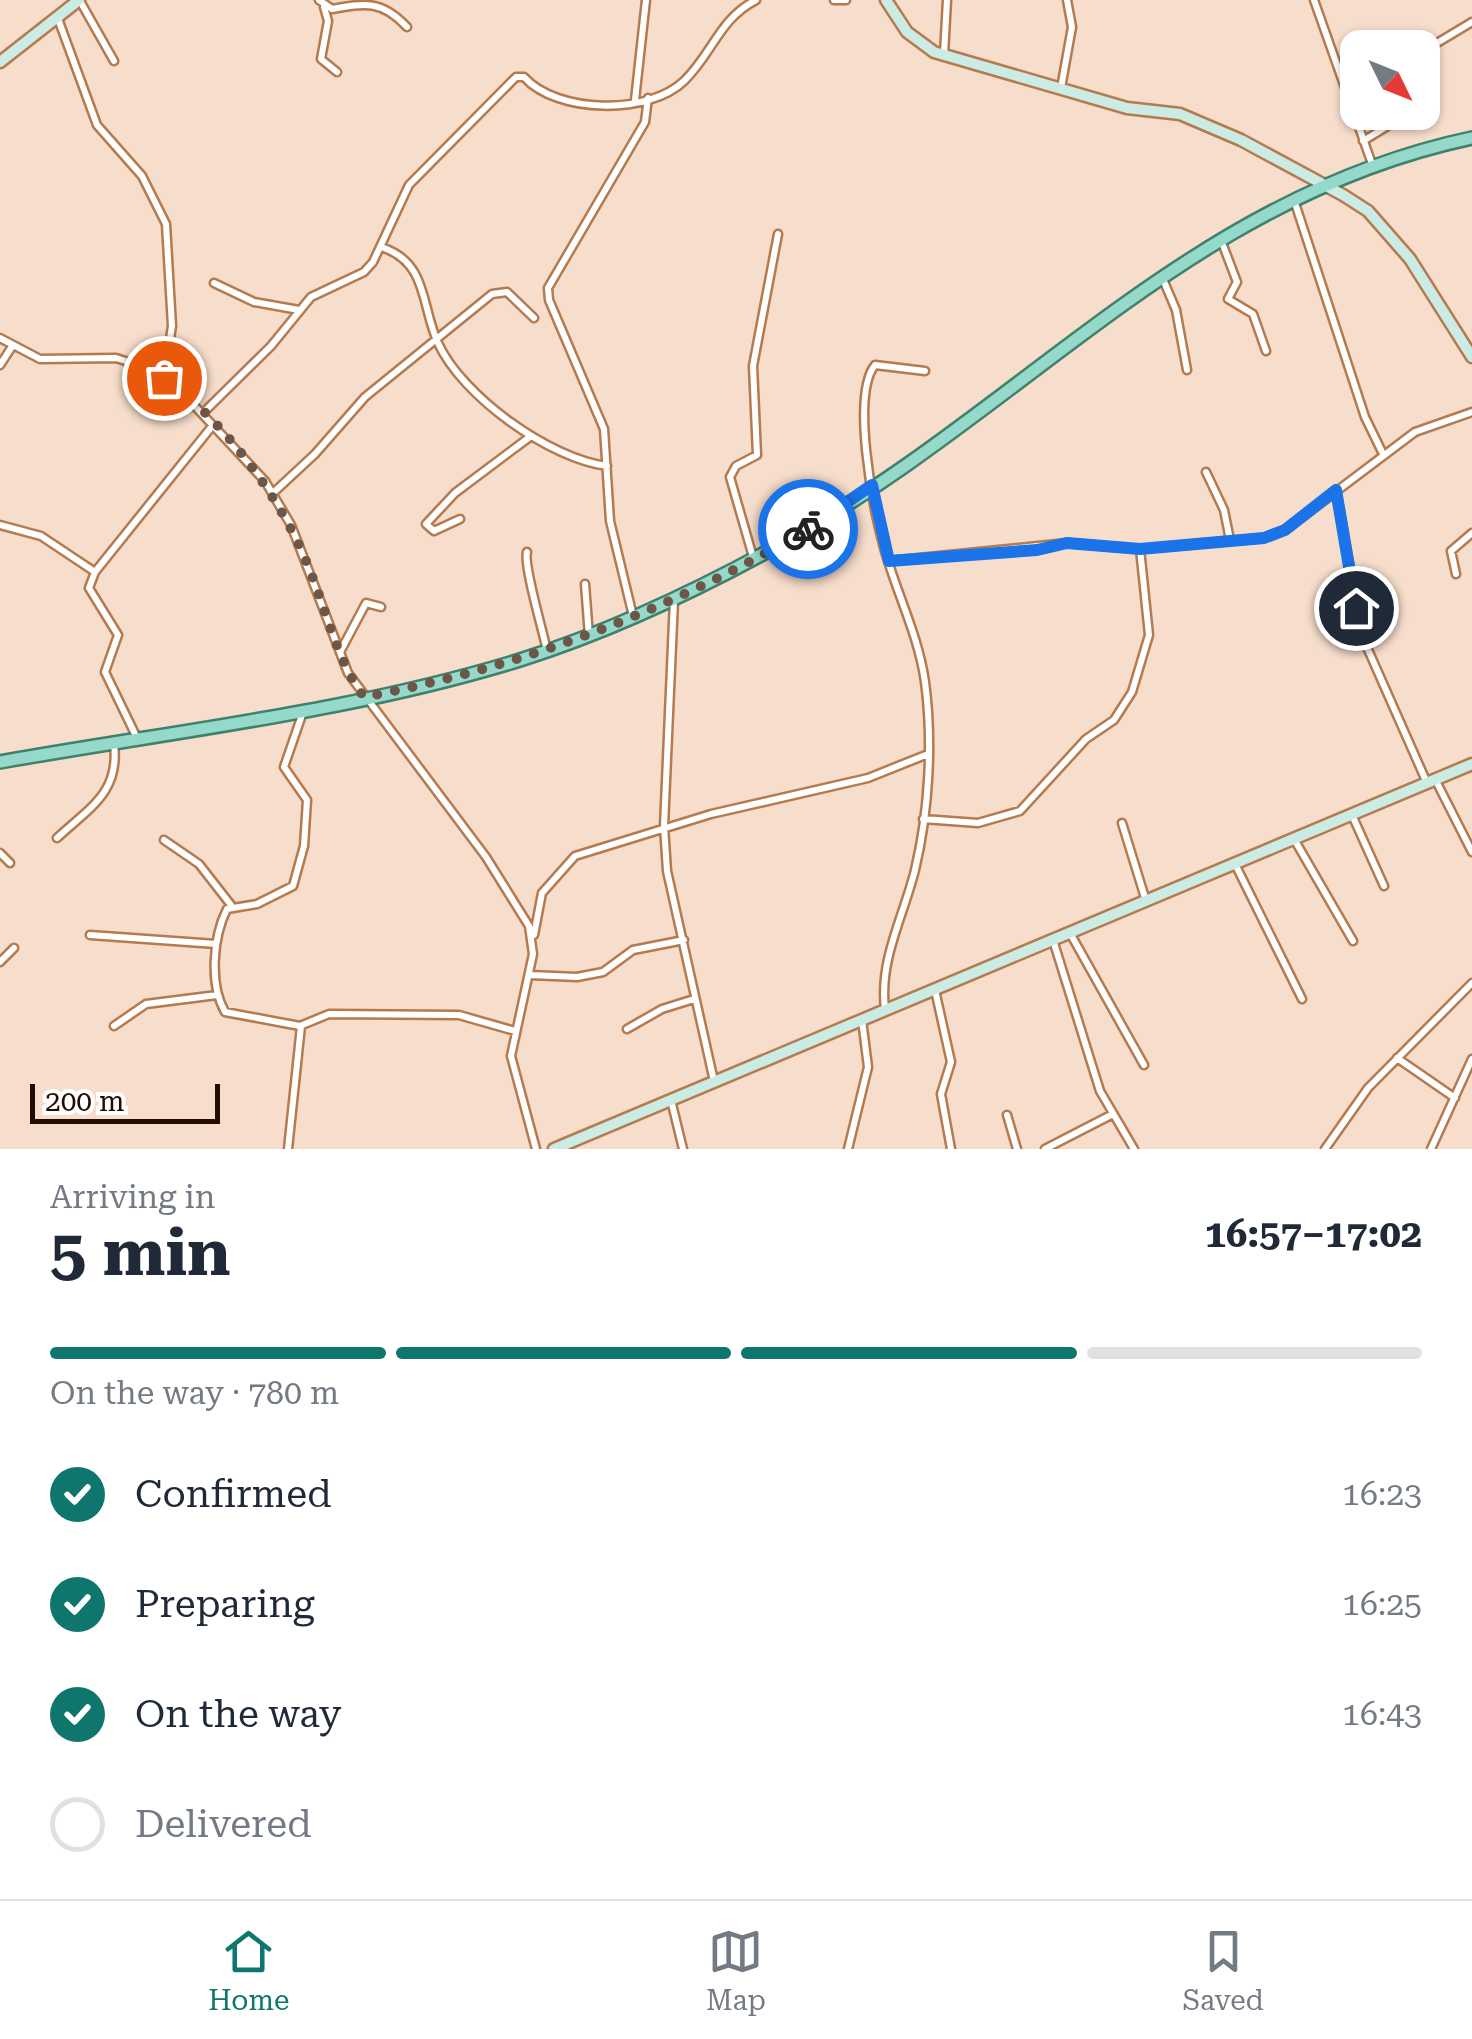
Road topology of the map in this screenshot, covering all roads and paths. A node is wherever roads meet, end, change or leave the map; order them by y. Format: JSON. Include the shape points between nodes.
{"nodes":[{"id":1,"x":79,"y":0,"type":"edge"},
{"id":2,"x":646,"y":0,"type":"edge"},
{"id":3,"x":756,"y":0,"type":"edge"},
{"id":4,"x":834,"y":0,"type":"edge"},
{"id":5,"x":846,"y":0,"type":"edge"},
{"id":6,"x":886,"y":0,"type":"edge"},
{"id":7,"x":947,"y":0,"type":"edge"},
{"id":8,"x":1067,"y":0,"type":"edge"},
{"id":9,"x":1314,"y":0,"type":"edge"},
{"id":10,"x":322,"y":3,"type":"edge"},
{"id":11,"x":56,"y":15,"type":"junction"},
{"id":12,"x":1472,"y":22,"type":"edge"},
{"id":13,"x":407,"y":27,"type":"dead end"},
{"id":14,"x":1440,"y":41,"type":"edge"},
{"id":15,"x":944,"y":55,"type":"junction"},
{"id":16,"x":114,"y":61,"type":"dead end"},
{"id":17,"x":0,"y":62,"type":"edge"},
{"id":18,"x":337,"y":72,"type":"dead end"},
{"id":19,"x":1062,"y":88,"type":"junction"},
{"id":20,"x":648,"y":98,"type":"junction"},
{"id":21,"x":635,"y":100,"type":"junction"},
{"id":22,"x":1383,"y":130,"type":"edge"},
{"id":23,"x":1472,"y":138,"type":"edge"},
{"id":24,"x":1364,"y":141,"type":"junction"},
{"id":25,"x":1372,"y":164,"type":"junction"},
{"id":26,"x":1320,"y":184,"type":"junction"},
{"id":27,"x":1294,"y":199,"type":"junction"},
{"id":28,"x":778,"y":234,"type":"dead end"},
{"id":29,"x":1220,"y":237,"type":"junction"},
{"id":30,"x":384,"y":248,"type":"junction"},
{"id":31,"x":1161,"y":276,"type":"junction"},
{"id":32,"x":214,"y":283,"type":"dead end"},
{"id":33,"x":300,"y":310,"type":"junction"},
{"id":34,"x":534,"y":318,"type":"dead end"},
{"id":35,"x":0,"y":338,"type":"edge"},
{"id":36,"x":436,"y":340,"type":"junction"},
{"id":37,"x":13,"y":345,"type":"junction"},
{"id":38,"x":1266,"y":351,"type":"dead end"},
{"id":39,"x":1472,"y":357,"type":"edge"},
{"id":40,"x":0,"y":365,"type":"edge"},
{"id":41,"x":1187,"y":370,"type":"dead end"},
{"id":42,"x":925,"y":371,"type":"dead end"},
{"id":43,"x":164,"y":378,"type":"junction"},
{"id":44,"x":1472,"y":412,"type":"edge"},
{"id":45,"x":202,"y":414,"type":"junction"},
{"id":46,"x":213,"y":426,"type":"junction"},
{"id":47,"x":530,"y":436,"type":"junction"},
{"id":48,"x":1383,"y":454,"type":"junction"},
{"id":49,"x":607,"y":466,"type":"junction"},
{"id":50,"x":1206,"y":472,"type":"dead end"},
{"id":51,"x":872,"y":485,"type":"junction"},
{"id":52,"x":1336,"y":490,"type":"junction"},
{"id":53,"x":272,"y":492,"type":"junction"},
{"id":54,"x":460,"y":519,"type":"dead end"},
{"id":55,"x":0,"y":525,"type":"edge"},
{"id":56,"x":1472,"y":533,"type":"edge"},
{"id":57,"x":1230,"y":540,"type":"junction"},
{"id":58,"x":1140,"y":549,"type":"junction"},
{"id":59,"x":527,"y":552,"type":"dead end"},
{"id":60,"x":754,"y":559,"type":"junction"},
{"id":61,"x":889,"y":561,"type":"junction"},
{"id":62,"x":94,"y":572,"type":"junction"},
{"id":63,"x":1456,"y":574,"type":"dead end"},
{"id":64,"x":585,"y":584,"type":"dead end"},
{"id":65,"x":674,"y":600,"type":"junction"},
{"id":66,"x":381,"y":607,"type":"dead end"},
{"id":67,"x":634,"y":618,"type":"junction"},
{"id":68,"x":588,"y":636,"type":"junction"},
{"id":69,"x":547,"y":651,"type":"junction"},
{"id":70,"x":340,"y":652,"type":"junction"},
{"id":71,"x":364,"y":697,"type":"junction"},
{"id":72,"x":303,"y":710,"type":"junction"},
{"id":73,"x":137,"y":738,"type":"junction"},
{"id":74,"x":114,"y":742,"type":"junction"},
{"id":75,"x":928,"y":754,"type":"junction"},
{"id":76,"x":0,"y":762,"type":"edge"},
{"id":77,"x":1472,"y":764,"type":"edge"},
{"id":78,"x":1431,"y":781,"type":"junction"},
{"id":79,"x":1352,"y":814,"type":"junction"},
{"id":80,"x":923,"y":819,"type":"junction"},
{"id":81,"x":1122,"y":823,"type":"dead end"},
{"id":82,"x":664,"y":826,"type":"junction"},
{"id":83,"x":57,"y":838,"type":"dead end"},
{"id":84,"x":1294,"y":838,"type":"junction"},
{"id":85,"x":164,"y":840,"type":"dead end"},
{"id":86,"x":1472,"y":852,"type":"edge"},
{"id":87,"x":0,"y":854,"type":"edge"},
{"id":88,"x":10,"y":863,"type":"dead end"},
{"id":89,"x":1235,"y":864,"type":"junction"},
{"id":90,"x":1384,"y":886,"type":"dead end"},
{"id":91,"x":1146,"y":901,"type":"junction"},
{"id":92,"x":230,"y":906,"type":"junction"},
{"id":93,"x":1070,"y":933,"type":"junction"},
{"id":94,"x":90,"y":936,"type":"dead end"},
{"id":95,"x":684,"y":940,"type":"junction"},
{"id":96,"x":1053,"y":940,"type":"junction"},
{"id":97,"x":532,"y":941,"type":"junction"},
{"id":98,"x":1352,"y":942,"type":"dead end"},
{"id":99,"x":216,"y":944,"type":"junction"},
{"id":100,"x":14,"y":948,"type":"dead end"},
{"id":101,"x":0,"y":962,"type":"edge"},
{"id":102,"x":530,"y":976,"type":"junction"},
{"id":103,"x":1472,"y":983,"type":"edge"},
{"id":104,"x":935,"y":990,"type":"junction"},
{"id":105,"x":217,"y":995,"type":"junction"},
{"id":106,"x":694,"y":999,"type":"junction"},
{"id":107,"x":1302,"y":999,"type":"dead end"},
{"id":108,"x":886,"y":1010,"type":"junction"},
{"id":109,"x":862,"y":1020,"type":"junction"},
{"id":110,"x":114,"y":1026,"type":"dead end"},
{"id":111,"x":300,"y":1026,"type":"junction"},
{"id":112,"x":627,"y":1028,"type":"dead end"},
{"id":113,"x":515,"y":1031,"type":"junction"},
{"id":114,"x":1397,"y":1058,"type":"junction"},
{"id":115,"x":1472,"y":1060,"type":"edge"},
{"id":116,"x":1144,"y":1065,"type":"dead end"},
{"id":117,"x":714,"y":1082,"type":"junction"},
{"id":118,"x":1455,"y":1098,"type":"junction"},
{"id":119,"x":671,"y":1100,"type":"junction"},
{"id":120,"x":1008,"y":1115,"type":"dead end"},
{"id":121,"x":1111,"y":1115,"type":"junction"},
{"id":122,"x":288,"y":1149,"type":"edge"},
{"id":123,"x":536,"y":1149,"type":"edge"},
{"id":124,"x":554,"y":1149,"type":"edge"},
{"id":125,"x":683,"y":1149,"type":"edge"},
{"id":126,"x":848,"y":1149,"type":"edge"},
{"id":127,"x":951,"y":1149,"type":"edge"},
{"id":128,"x":1016,"y":1149,"type":"edge"},
{"id":129,"x":1045,"y":1149,"type":"edge"},
{"id":130,"x":1134,"y":1149,"type":"edge"},
{"id":131,"x":1325,"y":1149,"type":"edge"},
{"id":132,"x":1431,"y":1149,"type":"edge"}],
"edges":[{"from":1,"to":11,"type":"main road"},
{"from":1,"to":16,"type":"street"},
{"from":2,"to":21,"type":"street"},
{"from":3,"to":20,"type":"street","via":[[722,24],[679,86]]},
{"from":4,"to":5,"type":"street"},
{"from":6,"to":15,"type":"main road","via":[[907,32]]},
{"from":7,"to":15,"type":"street"},
{"from":8,"to":19,"type":"street","via":[[1072,28]]},
{"from":9,"to":24,"type":"street"},
{"from":10,"to":13,"type":"street","via":[[371,2]]},
{"from":10,"to":18,"type":"street","via":[[328,21],[321,58]]},
{"from":11,"to":17,"type":"main road"},
{"from":11,"to":43,"type":"street","via":[[97,125],[142,176],[166,224],[172,315]]},
{"from":12,"to":14,"type":"street"},
{"from":15,"to":19,"type":"main road"},
{"from":19,"to":26,"type":"main road","via":[[1127,108],[1180,114]]},
{"from":20,"to":21,"type":"street"},
{"from":20,"to":49,"type":"street","via":[[644,122],[548,288],[604,429]]},
{"from":21,"to":30,"type":"street","via":[[574,104],[516,77],[410,186]]},
{"from":22,"to":24,"type":"street"},
{"from":23,"to":25,"type":"main road"},
{"from":24,"to":25,"type":"street"},
{"from":25,"to":26,"type":"main road"},
{"from":26,"to":27,"type":"main road"},
{"from":26,"to":39,"type":"main road","via":[[1368,211],[1387,231]]},
{"from":27,"to":29,"type":"main road"},
{"from":27,"to":48,"type":"street"},
{"from":28,"to":60,"type":"street","via":[[753,366],[757,456],[730,477]]},
{"from":29,"to":31,"type":"main road"},
{"from":29,"to":38,"type":"street","via":[[1237,282],[1228,299],[1252,314]]},
{"from":30,"to":33,"type":"street","via":[[364,272],[322,288]]},
{"from":30,"to":36,"type":"street","via":[[406,260],[419,278]]},
{"from":31,"to":41,"type":"street","via":[[1176,310]]},
{"from":31,"to":51,"type":"main road"},
{"from":32,"to":33,"type":"street","via":[[254,302]]},
{"from":33,"to":45,"type":"street"},
{"from":34,"to":36,"type":"street","via":[[498,290]]},
{"from":35,"to":37,"type":"street"},
{"from":36,"to":47,"type":"street","via":[[506,420]]},
{"from":36,"to":53,"type":"street","via":[[366,397]]},
{"from":37,"to":40,"type":"street"},
{"from":37,"to":43,"type":"street","via":[[56,362],[136,362]]},
{"from":42,"to":51,"type":"street","via":[[878,364],[871,369],[865,422]]},
{"from":43,"to":45,"type":"street"},
{"from":44,"to":48,"type":"street","via":[[1428,425]]},
{"from":45,"to":46,"type":"street"},
{"from":46,"to":53,"type":"street"},
{"from":46,"to":62,"type":"street"},
{"from":47,"to":49,"type":"street","via":[[573,459]]},
{"from":47,"to":54,"type":"street","via":[[426,524],[434,531]]},
{"from":48,"to":52,"type":"street"},
{"from":49,"to":67,"type":"street","via":[[610,520]]},
{"from":50,"to":57,"type":"street"},
{"from":51,"to":60,"type":"main road"},
{"from":51,"to":61,"type":"street"},
{"from":52,"to":57,"type":"street","via":[[1279,533]]},
{"from":52,"to":78,"type":"street","via":[[1362,636]]},
{"from":53,"to":70,"type":"street","via":[[298,539]]},
{"from":55,"to":62,"type":"street","via":[[42,536]]},
{"from":56,"to":63,"type":"street","via":[[1451,551]]},
{"from":57,"to":58,"type":"street"},
{"from":58,"to":61,"type":"street","via":[[1067,543]]},
{"from":58,"to":80,"type":"street","via":[[1149,635],[1132,692],[1114,720],[1086,739],[1020,811],[978,823]]},
{"from":59,"to":69,"type":"street","via":[[524,563]]},
{"from":60,"to":65,"type":"main road"},
{"from":61,"to":75,"type":"street","via":[[924,681]]},
{"from":62,"to":73,"type":"street","via":[[92,598],[118,636],[104,672]]},
{"from":64,"to":68,"type":"street"},
{"from":65,"to":67,"type":"main road"},
{"from":65,"to":82,"type":"street"},
{"from":66,"to":70,"type":"street","via":[[366,603]]},
{"from":67,"to":68,"type":"main road"},
{"from":68,"to":69,"type":"main road"},
{"from":69,"to":71,"type":"main road"},
{"from":70,"to":71,"type":"street"},
{"from":71,"to":72,"type":"main road"},
{"from":71,"to":97,"type":"street","via":[[486,857],[516,901]]},
{"from":72,"to":73,"type":"main road"},
{"from":72,"to":92,"type":"street","via":[[284,767],[307,800],[297,876],[288,891]]},
{"from":73,"to":74,"type":"main road"},
{"from":74,"to":76,"type":"main road"},
{"from":74,"to":83,"type":"street","via":[[111,785]]},
{"from":75,"to":80,"type":"street"},
{"from":75,"to":82,"type":"street","via":[[845,784]]},
{"from":77,"to":78,"type":"main road"},
{"from":78,"to":79,"type":"main road"},
{"from":78,"to":86,"type":"street"},
{"from":79,"to":84,"type":"main road"},
{"from":79,"to":90,"type":"street"},
{"from":80,"to":108,"type":"street","via":[[908,898],[884,966]]},
{"from":81,"to":91,"type":"street"},
{"from":82,"to":95,"type":"street","via":[[666,871]]},
{"from":82,"to":97,"type":"street","via":[[572,858],[542,893]]},
{"from":84,"to":89,"type":"main road"},
{"from":84,"to":98,"type":"street"},
{"from":85,"to":92,"type":"street","via":[[199,864]]},
{"from":87,"to":88,"type":"street"},
{"from":89,"to":91,"type":"main road"},
{"from":89,"to":107,"type":"street"},
{"from":91,"to":93,"type":"main road"},
{"from":92,"to":99,"type":"street"},
{"from":93,"to":96,"type":"main road"},
{"from":93,"to":116,"type":"street"},
{"from":94,"to":99,"type":"street"},
{"from":95,"to":102,"type":"street","via":[[633,950],[603,972]]},
{"from":95,"to":106,"type":"street"},
{"from":96,"to":104,"type":"main road"},
{"from":96,"to":121,"type":"street"},
{"from":97,"to":102,"type":"street"},
{"from":99,"to":105,"type":"street"},
{"from":100,"to":101,"type":"street"},
{"from":102,"to":113,"type":"street"},
{"from":103,"to":114,"type":"street"},
{"from":104,"to":108,"type":"main road"},
{"from":104,"to":127,"type":"street","via":[[952,1062],[941,1094]]},
{"from":105,"to":110,"type":"street","via":[[146,1004]]},
{"from":105,"to":111,"type":"street","via":[[231,1016]]},
{"from":106,"to":112,"type":"street"},
{"from":106,"to":117,"type":"street"},
{"from":108,"to":109,"type":"main road"},
{"from":109,"to":117,"type":"main road"},
{"from":109,"to":126,"type":"street","via":[[868,1067]]},
{"from":111,"to":113,"type":"street","via":[[329,1014],[416,1012],[459,1015]]},
{"from":111,"to":122,"type":"street"},
{"from":113,"to":123,"type":"street","via":[[511,1056]]},
{"from":114,"to":118,"type":"street"},
{"from":114,"to":131,"type":"street"},
{"from":115,"to":118,"type":"street"},
{"from":117,"to":119,"type":"main road"},
{"from":118,"to":132,"type":"street"},
{"from":119,"to":124,"type":"main road"},
{"from":119,"to":125,"type":"street"},
{"from":120,"to":128,"type":"street"},
{"from":121,"to":129,"type":"street"},
{"from":121,"to":130,"type":"street"}]}
